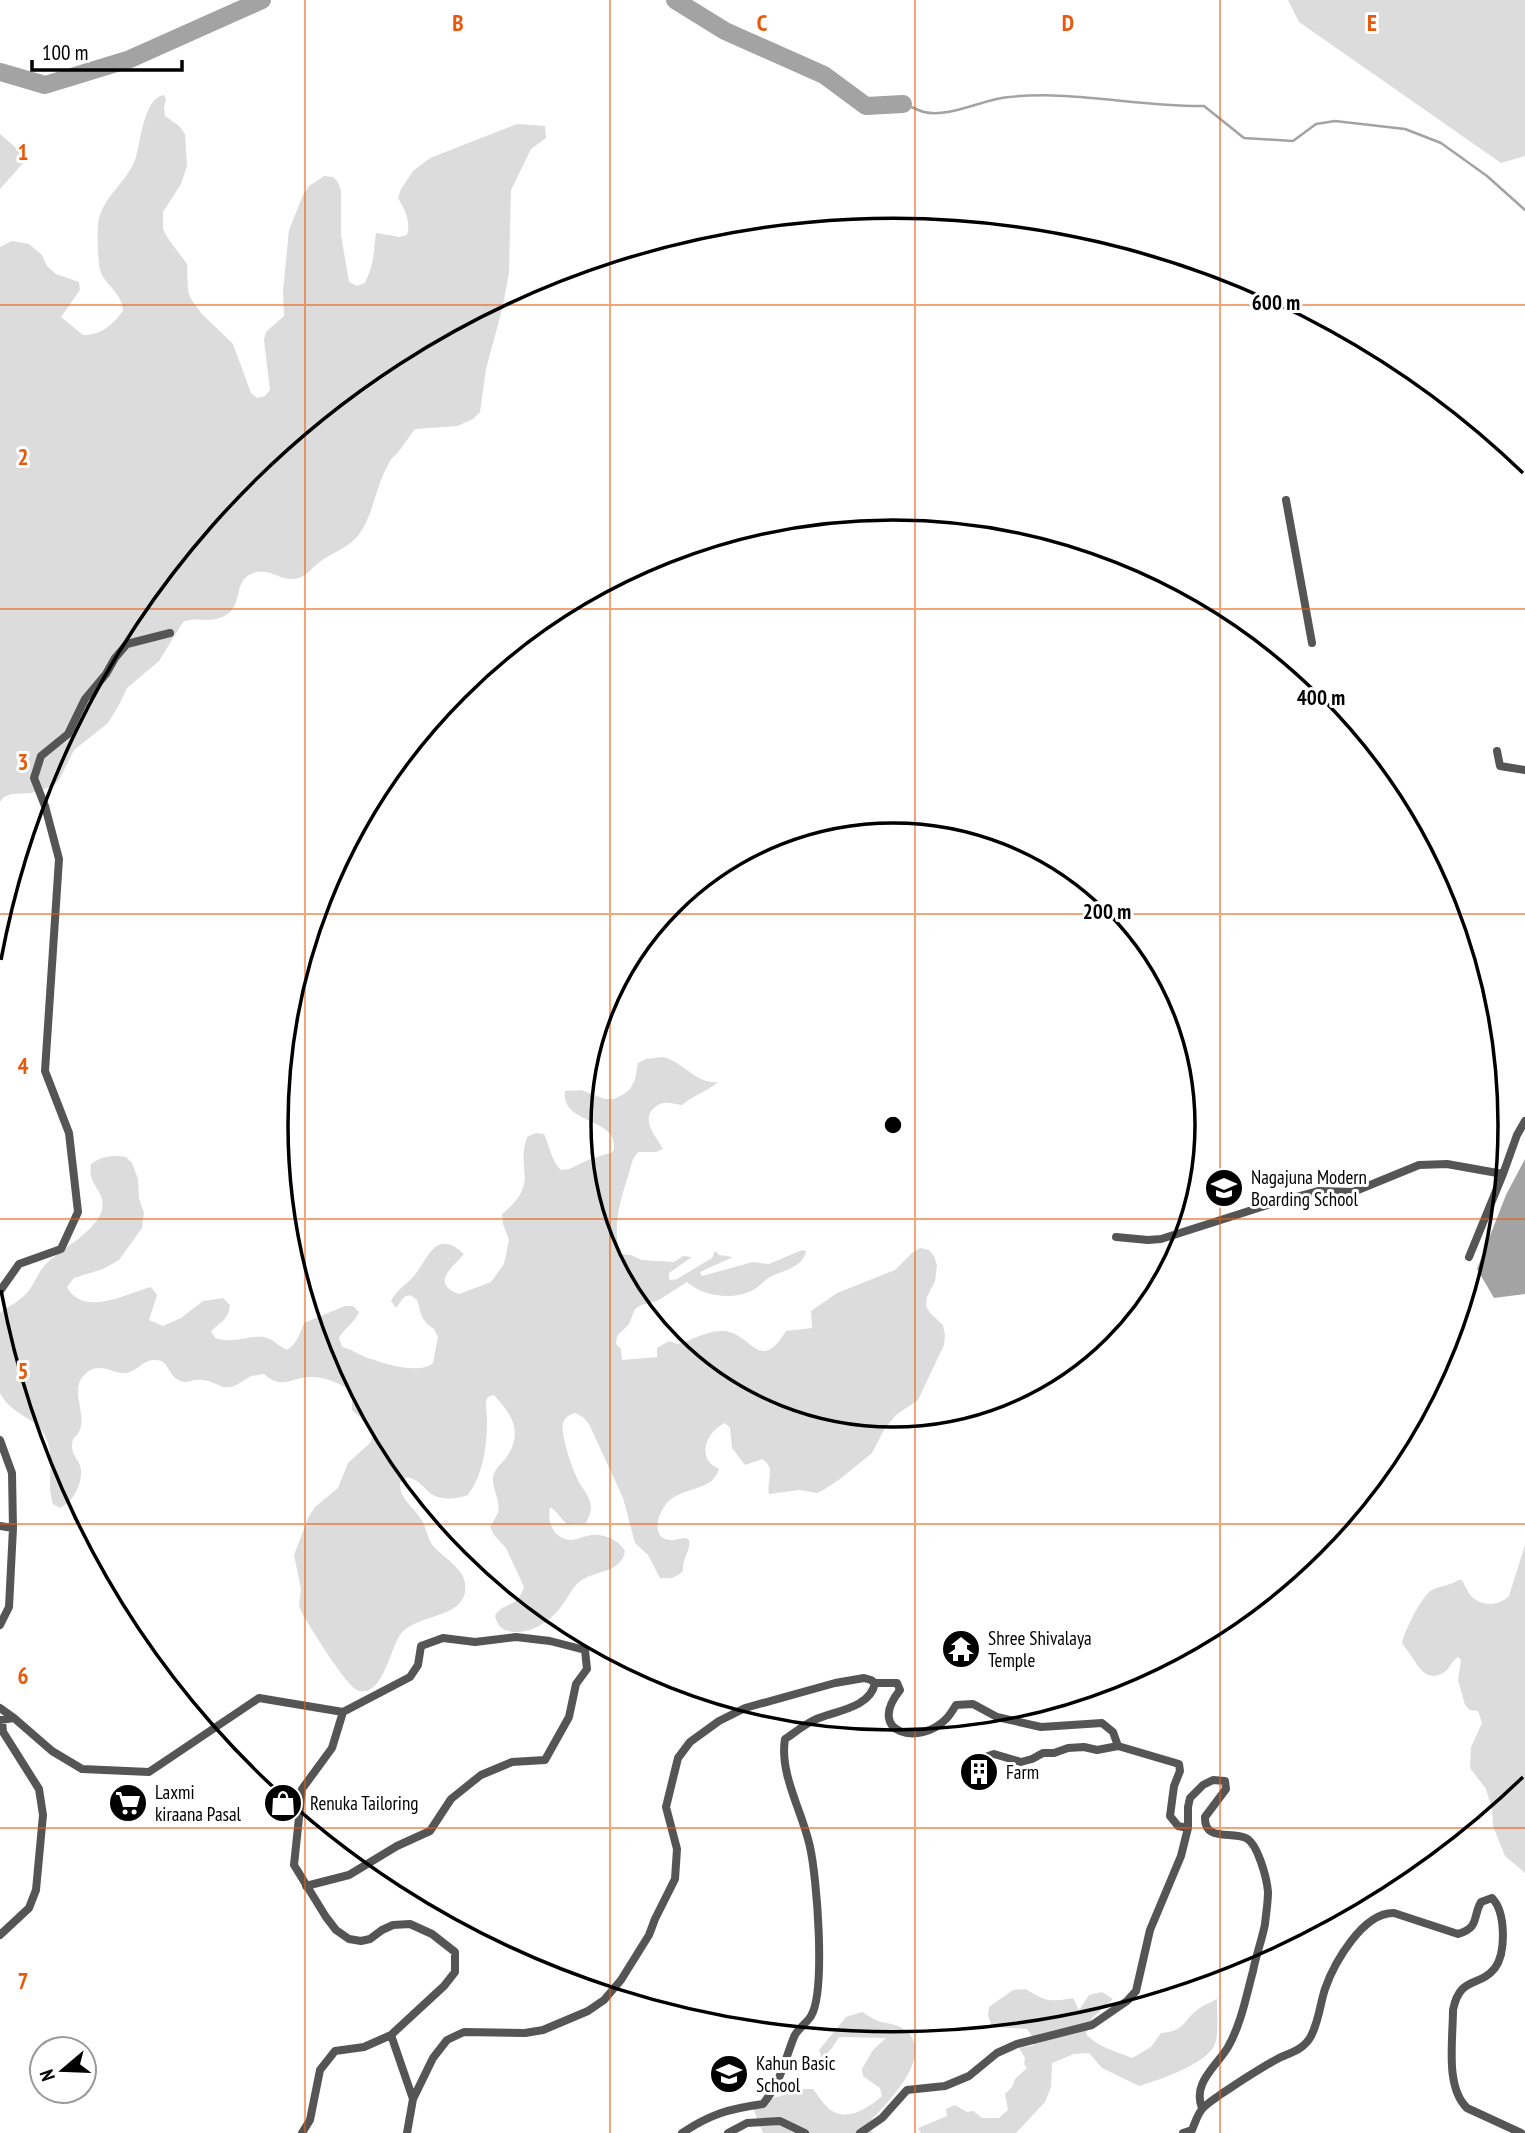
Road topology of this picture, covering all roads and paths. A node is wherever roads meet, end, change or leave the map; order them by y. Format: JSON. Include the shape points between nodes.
{"nodes":[{"id":1,"x":1286,"y":500,"type":"dead end"},
{"id":2,"x":170,"y":633,"type":"dead end"},
{"id":3,"x":1312,"y":643,"type":"dead end"},
{"id":4,"x":1497,"y":751,"type":"dead end"},
{"id":5,"x":1525,"y":769,"type":"edge"},
{"id":6,"x":1525,"y":1121,"type":"edge"},
{"id":7,"x":1503,"y":1174,"type":"junction"},
{"id":8,"x":1116,"y":1237,"type":"dead end"},
{"id":9,"x":1469,"y":1257,"type":"dead end"},
{"id":10,"x":0,"y":1291,"type":"edge"},
{"id":11,"x":0,"y":1440,"type":"edge"},
{"id":12,"x":0,"y":1527,"type":"edge"},
{"id":13,"x":13,"y":1528,"type":"junction"},
{"id":14,"x":0,"y":1625,"type":"edge"},
{"id":15,"x":875,"y":1683,"type":"junction"},
{"id":16,"x":0,"y":1708,"type":"edge"},
{"id":17,"x":343,"y":1712,"type":"junction"},
{"id":18,"x":14,"y":1718,"type":"junction"},
{"id":19,"x":1,"y":1720,"type":"edge"},
{"id":20,"x":1118,"y":1746,"type":"junction"},
{"id":21,"x":980,"y":1759,"type":"dead end"},
{"id":22,"x":1188,"y":1828,"type":"junction"},
{"id":23,"x":306,"y":1886,"type":"junction"},
{"id":24,"x":0,"y":1936,"type":"edge"},
{"id":25,"x":391,"y":2035,"type":"junction"},
{"id":26,"x":413,"y":2099,"type":"junction"},
{"id":27,"x":1202,"y":2108,"type":"junction"},
{"id":28,"x":302,"y":2133,"type":"edge"},
{"id":29,"x":407,"y":2133,"type":"edge"},
{"id":30,"x":682,"y":2133,"type":"edge"},
{"id":31,"x":728,"y":2133,"type":"edge"},
{"id":32,"x":805,"y":2133,"type":"edge"},
{"id":33,"x":860,"y":2133,"type":"edge"},
{"id":34,"x":1183,"y":2133,"type":"edge"},
{"id":35,"x":1521,"y":2133,"type":"edge"}],
"edges":[{"from":1,"to":3,"type":"street"},
{"from":2,"to":10,"type":"street","via":[[127,644],[85,699],[68,734],[41,756],[34,778],[60,859],[45,1071],[69,1133],[78,1212],[61,1249],[19,1264]]},
{"from":4,"to":5,"type":"street","via":[[1500,766]]},
{"from":6,"to":7,"type":"street"},
{"from":7,"to":8,"type":"street","via":[[1447,1164],[1419,1165],[1353,1192],[1318,1191],[1161,1238]]},
{"from":7,"to":9,"type":"street"},
{"from":11,"to":13,"type":"street","via":[[12,1473]]},
{"from":12,"to":13,"type":"street"},
{"from":13,"to":14,"type":"street","via":[[9,1607]]},
{"from":15,"to":20,"type":"street","via":[[897,1683],[900,1690],[887,1712],[896,1730],[904,1733],[929,1730],[945,1720],[956,1705],[973,1704],[997,1717],[1041,1727],[1102,1723]]},
{"from":15,"to":26,"type":"street","via":[[863,1678],[835,1683],[745,1708],[690,1742],[678,1758],[666,1807],[677,1849],[675,1879],[621,1980],[588,2011],[543,2030],[464,2032],[447,2040]]},
{"from":15,"to":30,"type":"street","via":[[856,1705],[813,1720],[785,1739],[791,1788],[810,1848],[817,1914],[819,1982],[811,2016],[795,2034],[775,2089],[762,2104],[705,2118]]},
{"from":16,"to":18,"type":"street"},
{"from":17,"to":18,"type":"street","via":[[259,1698],[149,1772],[82,1769],[52,1751]]},
{"from":17,"to":23,"type":"street","via":[[332,1748],[302,1789],[294,1865]]},
{"from":17,"to":23,"type":"street","via":[[410,1677],[418,1665],[421,1646],[443,1638],[475,1643],[516,1637],[585,1650],[587,1669],[576,1685],[569,1717],[545,1760],[512,1762],[481,1775],[451,1799],[430,1831],[349,1875]]},
{"from":18,"to":19,"type":"street"},
{"from":19,"to":24,"type":"street","via":[[3,1732],[38,1789],[43,1815],[36,1890],[29,1908]]},
{"from":20,"to":21,"type":"street","via":[[1068,1748],[1021,1762],[994,1754]]},
{"from":20,"to":22,"type":"street","via":[[1179,1764],[1170,1816],[1178,1826]]},
{"from":22,"to":27,"type":"street","via":[[1188,1807],[1195,1791],[1213,1780],[1225,1781],[1226,1789],[1205,1816],[1206,1827],[1254,1844],[1268,1891],[1265,1922],[1242,2013],[1226,2050],[1199,2090]]},
{"from":22,"to":33,"type":"street","via":[[1150,1930],[1136,1991],[1127,2001],[1092,2025],[1017,2043],[970,2076],[945,2086],[907,2090],[882,2118]]},
{"from":23,"to":25,"type":"street","via":[[326,1917],[349,1939],[370,1939],[393,1925],[410,1924],[454,1952],[455,1972]]},
{"from":25,"to":26,"type":"street"},
{"from":25,"to":28,"type":"street","via":[[364,2047],[335,2051],[320,2070],[310,2120]]},
{"from":26,"to":29,"type":"street"},
{"from":27,"to":34,"type":"street","via":[[1192,2130]]},
{"from":27,"to":35,"type":"street","via":[[1310,2038],[1333,1971],[1344,1951],[1374,1919],[1394,1913],[1458,1934],[1473,1925],[1481,1902],[1493,1898],[1503,1917],[1499,1958],[1490,1972],[1465,1986],[1456,2000],[1454,2089],[1467,2108]]},
{"from":31,"to":32,"type":"street","via":[[747,2123],[780,2121]]}]}
